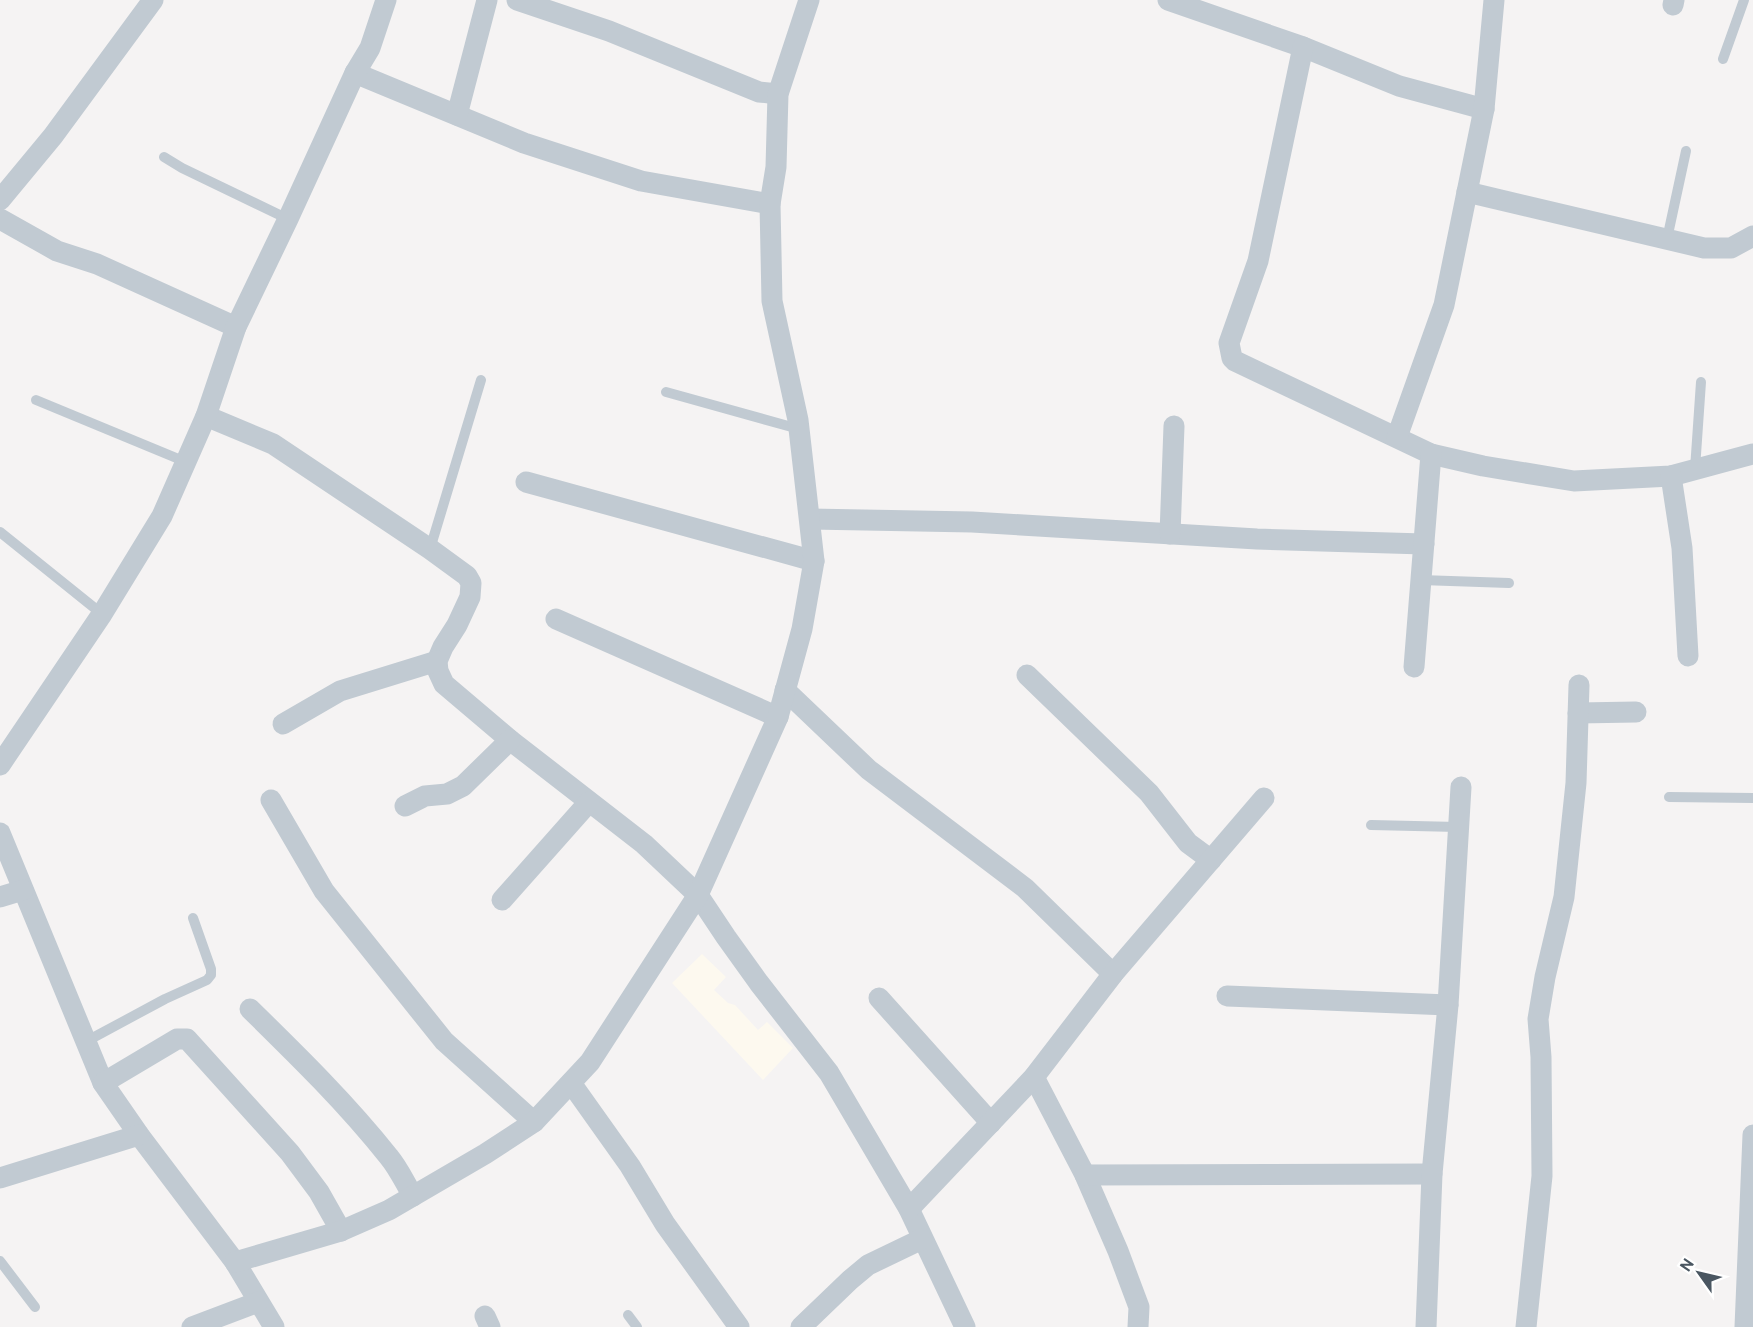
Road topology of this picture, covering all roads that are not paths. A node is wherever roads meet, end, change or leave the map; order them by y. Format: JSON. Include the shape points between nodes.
{"nodes":[{"id":1,"x":153,"y":0,"type":"edge"},
{"id":2,"x":386,"y":0,"type":"edge"},
{"id":3,"x":487,"y":0,"type":"edge"},
{"id":4,"x":517,"y":0,"type":"edge"},
{"id":5,"x":809,"y":0,"type":"edge"},
{"id":6,"x":1168,"y":0,"type":"edge"},
{"id":7,"x":1494,"y":0,"type":"edge"},
{"id":8,"x":1744,"y":0,"type":"edge"},
{"id":9,"x":1303,"y":47,"type":"junction"},
{"id":10,"x":1723,"y":59,"type":"dead end"},
{"id":11,"x":355,"y":73,"type":"junction"},
{"id":12,"x":778,"y":94,"type":"junction"},
{"id":13,"x":1484,"y":109,"type":"junction"},
{"id":14,"x":457,"y":115,"type":"junction"},
{"id":15,"x":1686,"y":152,"type":"dead end"},
{"id":16,"x":164,"y":157,"type":"dead end"},
{"id":17,"x":1467,"y":192,"type":"junction"},
{"id":18,"x":0,"y":200,"type":"edge"},
{"id":19,"x":770,"y":204,"type":"junction"},
{"id":20,"x":0,"y":219,"type":"edge"},
{"id":21,"x":288,"y":219,"type":"junction"},
{"id":22,"x":1753,"y":236,"type":"edge"},
{"id":23,"x":1667,"y":239,"type":"junction"},
{"id":24,"x":236,"y":327,"type":"junction"},
{"id":25,"x":481,"y":380,"type":"dead end"},
{"id":26,"x":1701,"y":381,"type":"dead end"},
{"id":27,"x":666,"y":392,"type":"dead end"},
{"id":28,"x":36,"y":400,"type":"dead end"},
{"id":29,"x":206,"y":416,"type":"junction"},
{"id":30,"x":1174,"y":426,"type":"dead end"},
{"id":31,"x":799,"y":429,"type":"junction"},
{"id":32,"x":1397,"y":437,"type":"junction"},
{"id":33,"x":1431,"y":454,"type":"junction"},
{"id":34,"x":1753,"y":454,"type":"edge"},
{"id":35,"x":186,"y":462,"type":"junction"},
{"id":36,"x":1695,"y":469,"type":"junction"},
{"id":37,"x":1671,"y":476,"type":"junction"},
{"id":38,"x":526,"y":482,"type":"dead end"},
{"id":39,"x":810,"y":519,"type":"junction"},
{"id":40,"x":0,"y":532,"type":"edge"},
{"id":41,"x":1170,"y":534,"type":"junction"},
{"id":42,"x":1424,"y":544,"type":"junction"},
{"id":43,"x":430,"y":549,"type":"junction"},
{"id":44,"x":814,"y":561,"type":"junction"},
{"id":45,"x":1421,"y":580,"type":"junction"},
{"id":46,"x":1509,"y":584,"type":"dead end"},
{"id":47,"x":102,"y":614,"type":"junction"},
{"id":48,"x":556,"y":619,"type":"dead end"},
{"id":49,"x":1688,"y":656,"type":"dead end"},
{"id":50,"x":437,"y":662,"type":"junction"},
{"id":51,"x":1414,"y":667,"type":"dead end"},
{"id":52,"x":1027,"y":675,"type":"dead end"},
{"id":53,"x":1579,"y":685,"type":"dead end"},
{"id":54,"x":785,"y":690,"type":"junction"},
{"id":55,"x":1636,"y":712,"type":"dead end"},
{"id":56,"x":1578,"y":713,"type":"junction"},
{"id":57,"x":778,"y":717,"type":"junction"},
{"id":58,"x":284,"y":724,"type":"dead end"},
{"id":59,"x":510,"y":740,"type":"junction"},
{"id":60,"x":0,"y":765,"type":"edge"},
{"id":61,"x":1461,"y":787,"type":"dead end"},
{"id":62,"x":1669,"y":797,"type":"dead end"},
{"id":63,"x":1264,"y":798,"type":"dead end"},
{"id":64,"x":1753,"y":798,"type":"edge"},
{"id":65,"x":271,"y":800,"type":"dead end"},
{"id":66,"x":589,"y":802,"type":"junction"},
{"id":67,"x":405,"y":806,"type":"dead end"},
{"id":68,"x":1371,"y":825,"type":"dead end"},
{"id":69,"x":1458,"y":827,"type":"junction"},
{"id":70,"x":0,"y":833,"type":"edge"},
{"id":71,"x":1211,"y":860,"type":"junction"},
{"id":72,"x":23,"y":890,"type":"junction"},
{"id":73,"x":698,"y":895,"type":"junction"},
{"id":74,"x":0,"y":897,"type":"edge"},
{"id":75,"x":502,"y":900,"type":"dead end"},
{"id":76,"x":193,"y":918,"type":"dead end"},
{"id":77,"x":1113,"y":975,"type":"junction"},
{"id":78,"x":1227,"y":996,"type":"dead end"},
{"id":79,"x":879,"y":998,"type":"dead end"},
{"id":80,"x":1448,"y":1005,"type":"junction"},
{"id":81,"x":250,"y":1010,"type":"dead end"},
{"id":82,"x":85,"y":1042,"type":"junction"},
{"id":83,"x":1034,"y":1077,"type":"junction"},
{"id":84,"x":103,"y":1083,"type":"junction"},
{"id":85,"x":571,"y":1083,"type":"junction"},
{"id":86,"x":534,"y":1122,"type":"junction"},
{"id":87,"x":991,"y":1123,"type":"junction"},
{"id":88,"x":139,"y":1135,"type":"junction"},
{"id":89,"x":1753,"y":1135,"type":"edge"},
{"id":90,"x":1432,"y":1174,"type":"junction"},
{"id":91,"x":1085,"y":1175,"type":"junction"},
{"id":92,"x":0,"y":1178,"type":"edge"},
{"id":93,"x":413,"y":1196,"type":"junction"},
{"id":94,"x":909,"y":1209,"type":"junction"},
{"id":95,"x":341,"y":1231,"type":"junction"},
{"id":96,"x":922,"y":1239,"type":"junction"},
{"id":97,"x":0,"y":1261,"type":"edge"},
{"id":98,"x":235,"y":1262,"type":"junction"},
{"id":99,"x":258,"y":1302,"type":"junction"},
{"id":100,"x":35,"y":1307,"type":"dead end"},
{"id":101,"x":628,"y":1315,"type":"dead end"},
{"id":102,"x":192,"y":1327,"type":"edge"},
{"id":103,"x":274,"y":1327,"type":"edge"},
{"id":104,"x":637,"y":1327,"type":"edge"},
{"id":105,"x":739,"y":1327,"type":"edge"},
{"id":106,"x":801,"y":1327,"type":"edge"},
{"id":107,"x":965,"y":1327,"type":"edge"},
{"id":108,"x":1138,"y":1327,"type":"edge"},
{"id":109,"x":1426,"y":1327,"type":"edge"},
{"id":110,"x":1526,"y":1327,"type":"edge"},
{"id":111,"x":1745,"y":1327,"type":"edge"}],
"edges":[{"from":1,"to":18,"type":"street","via":[[53,136]]},
{"from":2,"to":11,"type":"street","via":[[370,48]]},
{"from":3,"to":14,"type":"street"},
{"from":4,"to":12,"type":"street","via":[[609,31],[759,92]]},
{"from":5,"to":12,"type":"street"},
{"from":6,"to":9,"type":"street"},
{"from":7,"to":13,"type":"street"},
{"from":8,"to":10,"type":"lane"},
{"from":9,"to":13,"type":"street","via":[[1399,86]]},
{"from":9,"to":32,"type":"street","via":[[1258,261],[1229,343],[1230,352],[1235,361]]},
{"from":11,"to":14,"type":"street"},
{"from":11,"to":21,"type":"street"},
{"from":12,"to":19,"type":"street","via":[[776,167]]},
{"from":13,"to":17,"type":"street"},
{"from":14,"to":19,"type":"street","via":[[524,144],[641,182]]},
{"from":15,"to":23,"type":"lane"},
{"from":16,"to":21,"type":"lane"},
{"from":17,"to":23,"type":"street"},
{"from":17,"to":32,"type":"street","via":[[1444,305]]},
{"from":19,"to":31,"type":"street","via":[[772,301]]},
{"from":20,"to":24,"type":"street","via":[[57,251],[97,264]]},
{"from":21,"to":24,"type":"street"},
{"from":22,"to":23,"type":"street","via":[[1731,248],[1704,248]]},
{"from":24,"to":29,"type":"street"},
{"from":25,"to":43,"type":"lane"},
{"from":26,"to":36,"type":"lane"},
{"from":27,"to":31,"type":"lane"},
{"from":28,"to":35,"type":"lane"},
{"from":29,"to":35,"type":"street"},
{"from":29,"to":43,"type":"street","via":[[273,444]]},
{"from":30,"to":41,"type":"street"},
{"from":31,"to":39,"type":"street"},
{"from":32,"to":33,"type":"street"},
{"from":33,"to":37,"type":"street","via":[[1574,481]]},
{"from":33,"to":42,"type":"street"},
{"from":34,"to":36,"type":"street"},
{"from":35,"to":47,"type":"street","via":[[162,516]]},
{"from":36,"to":37,"type":"street"},
{"from":37,"to":49,"type":"street","via":[[1682,548]]},
{"from":38,"to":44,"type":"street"},
{"from":39,"to":41,"type":"street","via":[[972,522]]},
{"from":39,"to":44,"type":"street"},
{"from":40,"to":47,"type":"lane"},
{"from":41,"to":42,"type":"street"},
{"from":42,"to":45,"type":"street"},
{"from":43,"to":50,"type":"street","via":[[471,583],[470,597],[458,625]]},
{"from":44,"to":54,"type":"street","via":[[802,629]]},
{"from":45,"to":46,"type":"lane"},
{"from":45,"to":51,"type":"street"},
{"from":47,"to":60,"type":"street"},
{"from":48,"to":57,"type":"street"},
{"from":50,"to":58,"type":"street","via":[[340,691]]},
{"from":50,"to":59,"type":"street","via":[[444,684]]},
{"from":52,"to":71,"type":"street","via":[[1149,793],[1188,843]]},
{"from":53,"to":56,"type":"street"},
{"from":54,"to":57,"type":"street"},
{"from":54,"to":77,"type":"street","via":[[869,770],[1025,888]]},
{"from":55,"to":56,"type":"street"},
{"from":56,"to":110,"type":"street","via":[[1576,783],[1564,897],[1538,1019],[1542,1176]]},
{"from":57,"to":73,"type":"street"},
{"from":59,"to":66,"type":"street"},
{"from":59,"to":67,"type":"street","via":[[463,786]]},
{"from":61,"to":69,"type":"street"},
{"from":62,"to":64,"type":"lane"},
{"from":63,"to":71,"type":"street"},
{"from":65,"to":86,"type":"street","via":[[324,891],[444,1041]]},
{"from":66,"to":73,"type":"street","via":[[644,844]]},
{"from":66,"to":75,"type":"street"},
{"from":68,"to":69,"type":"lane"},
{"from":69,"to":80,"type":"street"},
{"from":70,"to":72,"type":"street"},
{"from":71,"to":77,"type":"street"},
{"from":72,"to":74,"type":"street"},
{"from":72,"to":82,"type":"street"},
{"from":73,"to":85,"type":"street","via":[[590,1062]]},
{"from":73,"to":94,"type":"street","via":[[752,974],[829,1073]]},
{"from":76,"to":82,"type":"lane","via":[[211,969],[207,980]]},
{"from":77,"to":83,"type":"street"},
{"from":78,"to":80,"type":"street"},
{"from":79,"to":87,"type":"street"},
{"from":80,"to":90,"type":"street"},
{"from":81,"to":93,"type":"street","via":[[302,1060],[391,1158]]},
{"from":82,"to":84,"type":"street"},
{"from":83,"to":87,"type":"street"},
{"from":83,"to":91,"type":"street"},
{"from":84,"to":88,"type":"street"},
{"from":84,"to":95,"type":"street","via":[[177,1039],[187,1039],[290,1153],[320,1192]]},
{"from":85,"to":86,"type":"street"},
{"from":85,"to":105,"type":"street"},
{"from":86,"to":93,"type":"street"},
{"from":87,"to":94,"type":"street"},
{"from":88,"to":92,"type":"street"},
{"from":88,"to":98,"type":"street"},
{"from":89,"to":111,"type":"street"},
{"from":90,"to":91,"type":"street"},
{"from":90,"to":109,"type":"street"},
{"from":91,"to":108,"type":"street","via":[[1135,1298]]},
{"from":93,"to":95,"type":"street"},
{"from":94,"to":96,"type":"street"},
{"from":95,"to":98,"type":"street"},
{"from":96,"to":106,"type":"street","via":[[868,1265]]},
{"from":96,"to":107,"type":"street"},
{"from":97,"to":100,"type":"lane"},
{"from":98,"to":99,"type":"street"},
{"from":99,"to":102,"type":"street"},
{"from":99,"to":103,"type":"street"},
{"from":101,"to":104,"type":"lane"}]}
